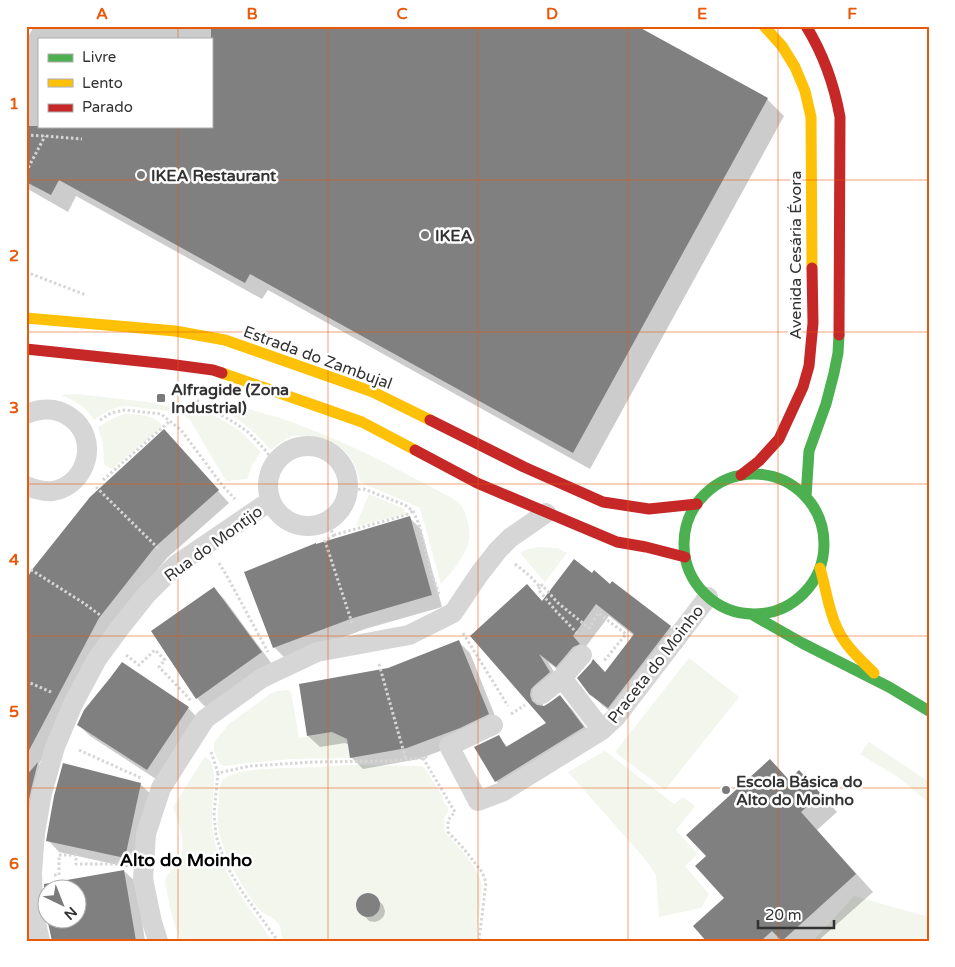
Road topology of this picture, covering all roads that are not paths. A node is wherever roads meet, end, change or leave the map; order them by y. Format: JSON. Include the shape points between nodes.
{"nodes":[{"id":1,"x":764,"y":26,"type":"edge"},
{"id":2,"x":806,"y":26,"type":"edge"},
{"id":3,"x":26,"y":318,"type":"edge"},
{"id":4,"x":26,"y":349,"type":"edge"},
{"id":5,"x":26,"y":414,"type":"edge"},
{"id":6,"x":741,"y":475,"type":"junction"},
{"id":7,"x":26,"y":487,"type":"edge"},
{"id":8,"x":806,"y":497,"type":"junction"},
{"id":9,"x":270,"y":501,"type":"junction"},
{"id":10,"x":697,"y":504,"type":"junction"},
{"id":11,"x":546,"y":513,"type":"junction"},
{"id":12,"x":685,"y":557,"type":"junction"},
{"id":13,"x":820,"y":568,"type":"junction"},
{"id":14,"x":708,"y":597,"type":"junction"},
{"id":15,"x":750,"y":614,"type":"junction"},
{"id":16,"x":591,"y":656,"type":"road end"},
{"id":17,"x":562,"y":678,"type":"junction"},
{"id":18,"x":889,"y":687,"type":"junction"},
{"id":19,"x":542,"y":694,"type":"road end"},
{"id":20,"x":929,"y":711,"type":"edge"},
{"id":21,"x":493,"y":725,"type":"road end"},
{"id":22,"x":602,"y":730,"type":"junction"},
{"id":23,"x":40,"y":941,"type":"edge"},
{"id":24,"x":158,"y":941,"type":"edge"}],
"edges":[{"from":1,"to":6,"type":"street","name":"Avenida Cesária Évora","via":[[795,64],[808,98],[811,117],[813,323],[809,366],[803,387],[779,439]]},
{"from":2,"to":8,"type":"street","via":[[828,67],[840,117],[840,333],[834,374],[809,451]]},
{"from":3,"to":10,"type":"street","name":"Estrada do Zambujal","via":[[175,331],[225,340],[373,392],[524,467],[603,502],[649,509]]},
{"from":4,"to":11,"type":"street","via":[[213,370],[362,422],[476,483]]},
{"from":5,"to":7,"type":"street","via":[[50,409],[64,412],[76,420],[87,443],[83,469],[65,487],[52,491]]},
{"from":6,"to":8,"type":"street","via":[[777,477]]},
{"from":6,"to":10,"type":"street","via":[[709,490]]},
{"from":8,"to":13,"type":"street","via":[[815,509],[824,538]]},
{"from":9,"to":9,"type":"street","name":"Rua do Montijo","via":[[269,476],[284,454],[296,448],[321,448],[342,464],[347,476],[348,490],[344,503],[330,529],[300,526],[287,521]]},
{"from":9,"to":23,"type":"street","name":"Rua do Montijo","via":[[176,565],[146,595],[97,659],[71,708],[55,747],[35,833],[32,872]]},
{"from":10,"to":12,"type":"street","via":[[688,520],[684,538]]},
{"from":11,"to":12,"type":"street","via":[[618,542]]},
{"from":11,"to":24,"type":"street","via":[[498,550],[453,613],[408,635],[317,652],[262,678],[205,719],[161,788],[146,834],[144,879]]},
{"from":12,"to":14,"type":"street","via":[[690,572]]},
{"from":13,"to":15,"type":"street","via":[[809,587],[792,602],[772,611]]},
{"from":13,"to":18,"type":"street","via":[[837,628],[859,659]]},
{"from":14,"to":15,"type":"street","via":[[721,606]]},
{"from":14,"to":22,"type":"street","name":"Praceta do Moinho","via":[[616,717]]},
{"from":15,"to":18,"type":"street"},
{"from":16,"to":17,"type":"street"},
{"from":17,"to":19,"type":"street"},
{"from":17,"to":22,"type":"street","name":"Praceta do Moinho"},
{"from":18,"to":20,"type":"street"},
{"from":21,"to":22,"type":"street","name":"Praceta do Moinho","via":[[449,746],[478,801],[502,792]]}]}
